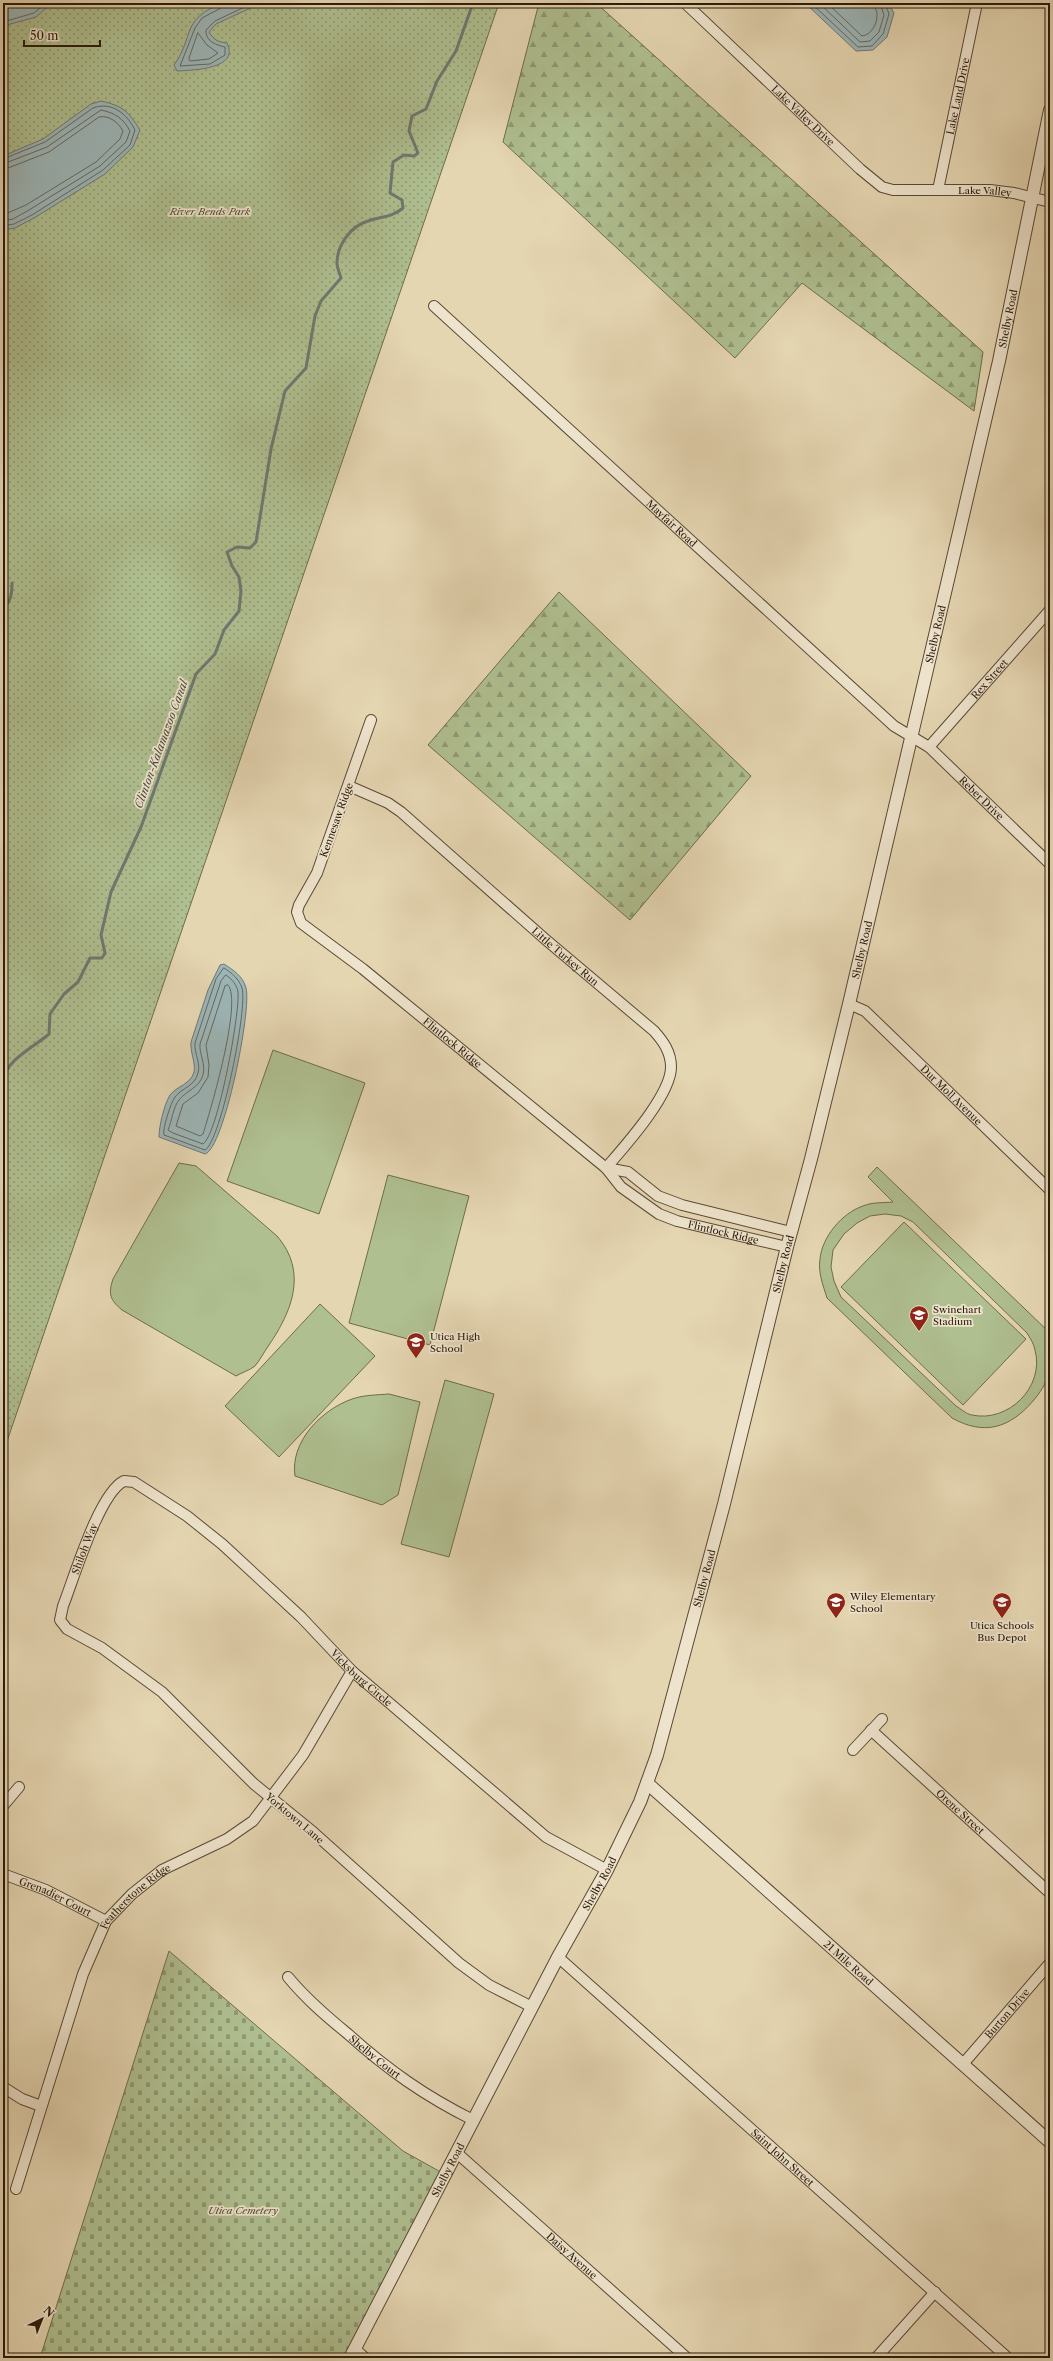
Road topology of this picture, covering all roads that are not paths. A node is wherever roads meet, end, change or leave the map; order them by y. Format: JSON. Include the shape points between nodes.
{"nodes":[{"id":1,"x":685,"y":3,"type":"edge"},
{"id":2,"x":977,"y":3,"type":"edge"},
{"id":3,"x":1050,"y":110,"type":"edge"},
{"id":4,"x":938,"y":190,"type":"junction"},
{"id":5,"x":1032,"y":197,"type":"junction"},
{"id":6,"x":1050,"y":202,"type":"edge"},
{"id":7,"x":434,"y":306,"type":"dead end"},
{"id":8,"x":1050,"y":610,"type":"edge"},
{"id":9,"x":371,"y":720,"type":"dead end"},
{"id":10,"x":911,"y":737,"type":"junction"},
{"id":11,"x":929,"y":747,"type":"junction"},
{"id":12,"x":349,"y":786,"type":"junction"},
{"id":13,"x":1050,"y":864,"type":"edge"},
{"id":14,"x":298,"y":918,"type":"joint"},
{"id":15,"x":849,"y":1004,"type":"junction"},
{"id":16,"x":606,"y":1168,"type":"junction"},
{"id":17,"x":1050,"y":1190,"type":"edge"},
{"id":18,"x":690,"y":1207,"type":"junction"},
{"id":19,"x":685,"y":1223,"type":"junction"},
{"id":20,"x":791,"y":1232,"type":"junction"},
{"id":21,"x":787,"y":1247,"type":"junction"},
{"id":22,"x":124,"y":1480,"type":"joint"},
{"id":23,"x":62,"y":1624,"type":"joint"},
{"id":24,"x":352,"y":1671,"type":"junction"},
{"id":25,"x":882,"y":1719,"type":"dead end"},
{"id":26,"x":871,"y":1730,"type":"junction"},
{"id":27,"x":853,"y":1750,"type":"dead end"},
{"id":28,"x":647,"y":1784,"type":"junction"},
{"id":29,"x":19,"y":1787,"type":"dead end"},
{"id":30,"x":271,"y":1799,"type":"junction"},
{"id":31,"x":3,"y":1806,"type":"edge"},
{"id":32,"x":607,"y":1870,"type":"junction"},
{"id":33,"x":3,"y":1874,"type":"edge"},
{"id":34,"x":1050,"y":1893,"type":"edge"},
{"id":35,"x":106,"y":1921,"type":"junction"},
{"id":36,"x":558,"y":1957,"type":"junction"},
{"id":37,"x":1050,"y":1963,"type":"edge"},
{"id":38,"x":288,"y":1977,"type":"dead end"},
{"id":39,"x":532,"y":2007,"type":"junction"},
{"id":40,"x":963,"y":2064,"type":"junction"},
{"id":41,"x":3,"y":2087,"type":"edge"},
{"id":42,"x":41,"y":2106,"type":"junction"},
{"id":43,"x":473,"y":2120,"type":"junction"},
{"id":44,"x":1050,"y":2142,"type":"edge"},
{"id":45,"x":457,"y":2153,"type":"junction"},
{"id":46,"x":16,"y":2189,"type":"dead end"},
{"id":47,"x":935,"y":2292,"type":"junction"},
{"id":48,"x":353,"y":2354,"type":"edge"},
{"id":49,"x":365,"y":2358,"type":"edge"},
{"id":50,"x":687,"y":2358,"type":"edge"},
{"id":51,"x":876,"y":2358,"type":"edge"},
{"id":52,"x":1008,"y":2358,"type":"edge"}],
"edges":[{"from":1,"to":4,"type":"street","name":"Lake Valley Drive","via":[[872,180],[893,190]]},
{"from":2,"to":4,"type":"street","name":"Lake Land Drive"},
{"from":3,"to":5,"type":"street","name":"Shelby Road"},
{"from":4,"to":5,"type":"street","name":"Lake Valley","via":[[990,190]]},
{"from":5,"to":6,"type":"street","name":"Lake Valley"},
{"from":5,"to":10,"type":"street","name":"Shelby Road","via":[[999,361]]},
{"from":7,"to":10,"type":"street","name":"Mayfair Road","via":[[888,721]]},
{"from":8,"to":11,"type":"street","name":"Rex Street"},
{"from":9,"to":12,"type":"street","name":"Kennesaw Ridge"},
{"from":10,"to":11,"type":"street","name":"Reber Drive"},
{"from":10,"to":15,"type":"street","name":"Shelby Road"},
{"from":11,"to":13,"type":"street","name":"Reber Drive"},
{"from":12,"to":14,"type":"street","name":"Kennesaw Ridge","via":[[317,873],[299,905]]},
{"from":12,"to":16,"type":"street","name":"Little Turkey Run","via":[[388,803],[401,812],[545,940],[654,1031],[664,1044],[671,1066],[667,1084],[638,1129]]},
{"from":14,"to":16,"type":"street","name":"Flintlock Ridge","via":[[308,930],[363,969]]},
{"from":15,"to":17,"type":"street","name":"Dur Moll Avenue","via":[[865,1011]]},
{"from":15,"to":20,"type":"street","name":"Shelby Road"},
{"from":16,"to":18,"type":"street","name":"Flintlock Ridge","via":[[628,1172],[658,1196]]},
{"from":16,"to":19,"type":"street","name":"Flintlock Ridge","via":[[620,1187],[649,1209]]},
{"from":18,"to":19,"type":"street"},
{"from":18,"to":20,"type":"street","name":"Flintlock Ridge"},
{"from":19,"to":21,"type":"street","name":"Flintlock Ridge"},
{"from":20,"to":21,"type":"street","name":"Shelby Road"},
{"from":21,"to":28,"type":"street","name":"Shelby Road","via":[[724,1504]]},
{"from":22,"to":23,"type":"street","name":"Shiloh Way","via":[[110,1493],[99,1514],[63,1606],[60,1620]]},
{"from":22,"to":24,"type":"street","name":"Vicksburg Circle","via":[[150,1490],[222,1544],[301,1617]]},
{"from":23,"to":30,"type":"street","name":"Yorktown Lane","via":[[102,1648],[162,1692]]},
{"from":24,"to":30,"type":"street","name":"Featherstone Ridge","via":[[303,1755]]},
{"from":24,"to":32,"type":"street","name":"Vicksburg Circle","via":[[546,1837]]},
{"from":25,"to":26,"type":"street"},
{"from":26,"to":27,"type":"street"},
{"from":26,"to":34,"type":"street","name":"Orene Street"},
{"from":28,"to":32,"type":"street","name":"Shelby Road"},
{"from":28,"to":40,"type":"street","name":"21 Mile Road"},
{"from":29,"to":31,"type":"street"},
{"from":30,"to":35,"type":"street","name":"Featherstone Ridge","via":[[253,1821],[237,1834],[171,1865],[150,1879]]},
{"from":30,"to":39,"type":"street","name":"Yorktown Lane","via":[[313,1832],[459,1964],[489,1985]]},
{"from":32,"to":36,"type":"street","name":"Shelby Road"},
{"from":33,"to":35,"type":"street","name":"Grenadier Court","via":[[46,1890]]},
{"from":35,"to":42,"type":"street","name":"Featherstone Ridge","via":[[83,1974]]},
{"from":36,"to":39,"type":"street","name":"Shelby Road"},
{"from":36,"to":47,"type":"street","name":"Saint John Street"},
{"from":37,"to":40,"type":"street","name":"Burton Drive"},
{"from":38,"to":43,"type":"street","name":"Shelby Court","via":[[306,1999],[390,2071],[421,2092]]},
{"from":39,"to":43,"type":"street","name":"Shelby Road"},
{"from":40,"to":44,"type":"street","name":"21 Mile Road"},
{"from":41,"to":42,"type":"street","via":[[22,2099]]},
{"from":42,"to":46,"type":"street","name":"Featherstone Ridge"},
{"from":43,"to":45,"type":"street","name":"Shelby Road"},
{"from":45,"to":48,"type":"street","name":"Shelby Road"},
{"from":45,"to":50,"type":"street","name":"Daisy Avenue"},
{"from":47,"to":51,"type":"street"},
{"from":47,"to":52,"type":"street","name":"Saint John Street"},
{"from":48,"to":49,"type":"street"}]}
